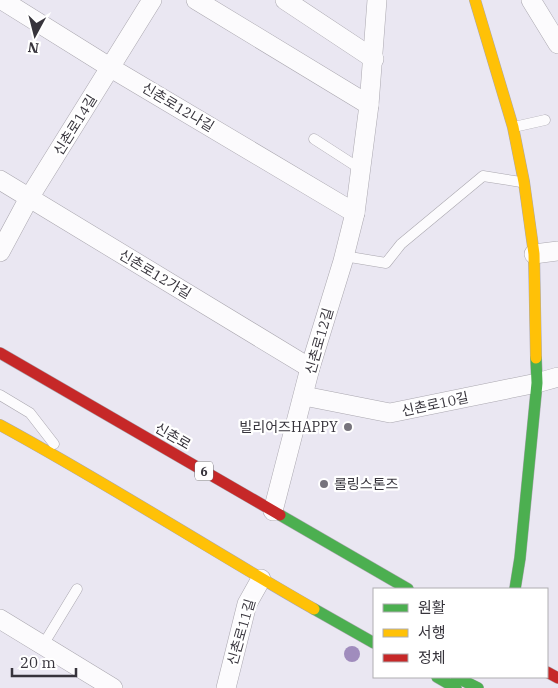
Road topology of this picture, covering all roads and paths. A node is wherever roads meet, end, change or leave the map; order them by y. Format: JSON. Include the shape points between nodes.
{"nodes":[{"id":1,"x":2,"y":0,"type":"edge"},
{"id":2,"x":152,"y":0,"type":"edge"},
{"id":3,"x":196,"y":0,"type":"edge"},
{"id":4,"x":285,"y":0,"type":"edge"},
{"id":5,"x":377,"y":0,"type":"edge"},
{"id":6,"x":476,"y":0,"type":"edge"},
{"id":7,"x":532,"y":0,"type":"edge"},
{"id":8,"x":558,"y":44,"type":"edge"},
{"id":9,"x":374,"y":59,"type":"junction"},
{"id":10,"x":111,"y":68,"type":"junction"},
{"id":11,"x":369,"y":105,"type":"junction"},
{"id":12,"x":545,"y":120,"type":"dead end"},
{"id":13,"x":513,"y":127,"type":"junction"},
{"id":14,"x":314,"y":139,"type":"dead end"},
{"id":15,"x":362,"y":170,"type":"junction"},
{"id":16,"x":0,"y":180,"type":"edge"},
{"id":17,"x":524,"y":182,"type":"junction"},
{"id":18,"x":29,"y":198,"type":"junction"},
{"id":19,"x":355,"y":213,"type":"junction"},
{"id":20,"x":558,"y":250,"type":"edge"},
{"id":21,"x":0,"y":252,"type":"edge"},
{"id":22,"x":534,"y":254,"type":"junction"},
{"id":23,"x":344,"y":256,"type":"junction"},
{"id":24,"x":0,"y":353,"type":"edge"},
{"id":25,"x":310,"y":368,"type":"junction"},
{"id":26,"x":558,"y":376,"type":"edge"},
{"id":27,"x":537,"y":383,"type":"junction"},
{"id":28,"x":0,"y":395,"type":"edge"},
{"id":29,"x":304,"y":396,"type":"junction"},
{"id":30,"x":0,"y":425,"type":"edge"},
{"id":31,"x":67,"y":461,"type":"junction"},
{"id":32,"x":273,"y":511,"type":"junction"},
{"id":33,"x":261,"y":579,"type":"junction"},
{"id":34,"x":406,"y":588,"type":"edge"},
{"id":35,"x":514,"y":588,"type":"edge"},
{"id":36,"x":77,"y":589,"type":"dead end"},
{"id":37,"x":0,"y":619,"type":"edge"},
{"id":38,"x":373,"y":642,"type":"edge"},
{"id":39,"x":43,"y":645,"type":"junction"},
{"id":40,"x":439,"y":678,"type":"edge"},
{"id":41,"x":458,"y":678,"type":"edge"},
{"id":42,"x":113,"y":688,"type":"edge"},
{"id":43,"x":226,"y":688,"type":"edge"},
{"id":44,"x":456,"y":688,"type":"edge"},
{"id":45,"x":478,"y":688,"type":"edge"}],
"edges":[{"from":1,"to":10,"type":"street","name":"신촌로12나길"},
{"from":2,"to":10,"type":"street","name":"신촌로14길"},
{"from":3,"to":11,"type":"street"},
{"from":4,"to":9,"type":"street"},
{"from":5,"to":9,"type":"street","name":"신촌로12길"},
{"from":6,"to":13,"type":"main road"},
{"from":7,"to":8,"type":"street"},
{"from":9,"to":11,"type":"street","name":"신촌로12길"},
{"from":10,"to":18,"type":"street","name":"신촌로14길"},
{"from":10,"to":19,"type":"street","name":"신촌로12나길"},
{"from":11,"to":15,"type":"street","name":"신촌로12길"},
{"from":12,"to":13,"type":"lane"},
{"from":13,"to":17,"type":"main road"},
{"from":14,"to":15,"type":"lane"},
{"from":15,"to":19,"type":"street","name":"신촌로12길"},
{"from":16,"to":18,"type":"street","name":"신촌로12가길"},
{"from":17,"to":22,"type":"main road"},
{"from":17,"to":23,"type":"lane","via":[[483,176],[402,244],[386,263]]},
{"from":18,"to":21,"type":"street","name":"신촌로14길"},
{"from":18,"to":25,"type":"street","name":"신촌로12가길"},
{"from":19,"to":23,"type":"street","name":"신촌로12길"},
{"from":20,"to":22,"type":"street"},
{"from":22,"to":27,"type":"main road"},
{"from":23,"to":25,"type":"street","name":"신촌로12길"},
{"from":24,"to":32,"type":"main road","name":"신촌로","number":"6"},
{"from":25,"to":29,"type":"street","name":"신촌로12길"},
{"from":26,"to":27,"type":"street","name":"신촌로10길"},
{"from":27,"to":29,"type":"street","name":"신촌로10길","via":[[390,413]]},
{"from":27,"to":35,"type":"main road"},
{"from":28,"to":31,"type":"lane","via":[[30,414]]},
{"from":29,"to":32,"type":"street","name":"신촌로12길"},
{"from":30,"to":31,"type":"main road"},
{"from":31,"to":33,"type":"main road"},
{"from":32,"to":34,"type":"main road","name":"신촌로","number":"6"},
{"from":33,"to":38,"type":"main road"},
{"from":33,"to":43,"type":"street","name":"신촌로11길","via":[[247,604]]},
{"from":36,"to":39,"type":"lane"},
{"from":37,"to":39,"type":"street"},
{"from":39,"to":42,"type":"street"},
{"from":40,"to":44,"type":"main road"},
{"from":41,"to":45,"type":"main road"}]}
